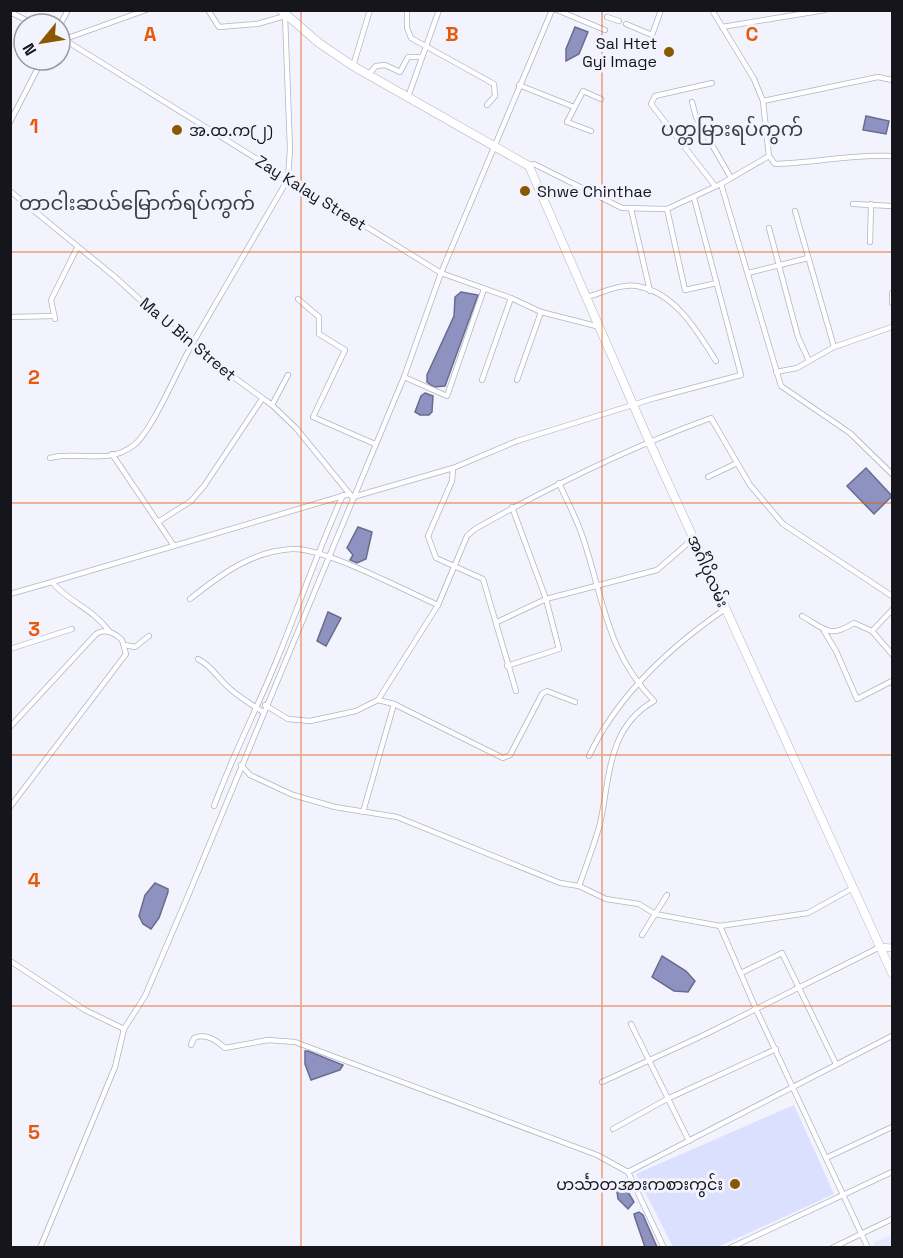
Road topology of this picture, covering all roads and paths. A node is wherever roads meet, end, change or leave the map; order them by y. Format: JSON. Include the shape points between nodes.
{"nodes":[{"id":1,"x":146,"y":10,"type":"edge"},
{"id":2,"x":208,"y":10,"type":"edge"},
{"id":3,"x":370,"y":10,"type":"edge"},
{"id":4,"x":407,"y":10,"type":"edge"},
{"id":5,"x":439,"y":10,"type":"edge"},
{"id":6,"x":552,"y":10,"type":"edge"},
{"id":7,"x":557,"y":10,"type":"edge"},
{"id":8,"x":661,"y":10,"type":"edge"},
{"id":9,"x":712,"y":10,"type":"edge"},
{"id":10,"x":754,"y":10,"type":"edge"},
{"id":11,"x":825,"y":10,"type":"edge"},
{"id":12,"x":283,"y":13,"type":"edge"},
{"id":13,"x":607,"y":17,"type":"dead end"},
{"id":14,"x":755,"y":19,"type":"junction"},
{"id":15,"x":619,"y":21,"type":"dead end"},
{"id":16,"x":626,"y":24,"type":"dead end"},
{"id":17,"x":722,"y":27,"type":"junction"},
{"id":18,"x":605,"y":30,"type":"dead end"},
{"id":19,"x":72,"y":35,"type":"edge"},
{"id":20,"x":72,"y":44,"type":"edge"},
{"id":21,"x":425,"y":46,"type":"junction"},
{"id":22,"x":422,"y":57,"type":"junction"},
{"id":23,"x":353,"y":66,"type":"junction"},
{"id":24,"x":36,"y":72,"type":"edge"},
{"id":25,"x":369,"y":75,"type":"junction"},
{"id":26,"x":892,"y":80,"type":"edge"},
{"id":27,"x":712,"y":83,"type":"dead end"},
{"id":28,"x":519,"y":84,"type":"junction"},
{"id":29,"x":408,"y":97,"type":"junction"},
{"id":30,"x":601,"y":99,"type":"dead end"},
{"id":31,"x":763,"y":101,"type":"junction"},
{"id":32,"x":692,"y":102,"type":"dead end"},
{"id":33,"x":487,"y":105,"type":"dead end"},
{"id":34,"x":574,"y":107,"type":"junction"},
{"id":35,"x":10,"y":122,"type":"edge"},
{"id":36,"x":591,"y":131,"type":"dead end"},
{"id":37,"x":496,"y":147,"type":"junction"},
{"id":38,"x":769,"y":156,"type":"junction"},
{"id":39,"x":892,"y":156,"type":"edge"},
{"id":40,"x":529,"y":166,"type":"junction"},
{"id":41,"x":731,"y":178,"type":"junction"},
{"id":42,"x":288,"y":179,"type":"junction"},
{"id":43,"x":718,"y":185,"type":"junction"},
{"id":44,"x":10,"y":191,"type":"edge"},
{"id":45,"x":694,"y":198,"type":"junction"},
{"id":46,"x":853,"y":204,"type":"dead end"},
{"id":47,"x":871,"y":204,"type":"junction"},
{"id":48,"x":892,"y":206,"type":"edge"},
{"id":49,"x":631,"y":209,"type":"junction"},
{"id":50,"x":667,"y":209,"type":"junction"},
{"id":51,"x":795,"y":211,"type":"dead end"},
{"id":52,"x":769,"y":228,"type":"dead end"},
{"id":53,"x":870,"y":242,"type":"dead end"},
{"id":54,"x":77,"y":248,"type":"junction"},
{"id":55,"x":808,"y":258,"type":"junction"},
{"id":56,"x":778,"y":265,"type":"junction"},
{"id":57,"x":441,"y":273,"type":"junction"},
{"id":58,"x":748,"y":273,"type":"junction"},
{"id":59,"x":717,"y":283,"type":"junction"},
{"id":60,"x":484,"y":290,"type":"junction"},
{"id":61,"x":650,"y":291,"type":"junction"},
{"id":62,"x":892,"y":293,"type":"edge"},
{"id":63,"x":587,"y":297,"type":"junction"},
{"id":64,"x":511,"y":298,"type":"junction"},
{"id":65,"x":298,"y":299,"type":"dead end"},
{"id":66,"x":892,"y":303,"type":"edge"},
{"id":67,"x":541,"y":312,"type":"junction"},
{"id":68,"x":10,"y":317,"type":"edge"},
{"id":69,"x":600,"y":327,"type":"junction"},
{"id":70,"x":892,"y":327,"type":"edge"},
{"id":71,"x":191,"y":346,"type":"junction"},
{"id":72,"x":834,"y":347,"type":"junction"},
{"id":73,"x":716,"y":361,"type":"dead end"},
{"id":74,"x":809,"y":361,"type":"junction"},
{"id":75,"x":776,"y":372,"type":"junction"},
{"id":76,"x":288,"y":375,"type":"dead end"},
{"id":77,"x":404,"y":377,"type":"junction"},
{"id":78,"x":482,"y":380,"type":"dead end"},
{"id":79,"x":517,"y":380,"type":"dead end"},
{"id":80,"x":262,"y":399,"type":"junction"},
{"id":81,"x":272,"y":405,"type":"junction"},
{"id":82,"x":634,"y":405,"type":"junction"},
{"id":83,"x":649,"y":441,"type":"junction"},
{"id":84,"x":375,"y":444,"type":"junction"},
{"id":85,"x":112,"y":454,"type":"junction"},
{"id":86,"x":50,"y":458,"type":"dead end"},
{"id":87,"x":737,"y":463,"type":"junction"},
{"id":88,"x":453,"y":468,"type":"junction"},
{"id":89,"x":892,"y":474,"type":"edge"},
{"id":90,"x":708,"y":477,"type":"dead end"},
{"id":91,"x":559,"y":483,"type":"junction"},
{"id":92,"x":350,"y":496,"type":"junction"},
{"id":93,"x":512,"y":507,"type":"junction"},
{"id":94,"x":158,"y":522,"type":"junction"},
{"id":95,"x":694,"y":538,"type":"junction"},
{"id":96,"x":174,"y":546,"type":"junction"},
{"id":97,"x":317,"y":553,"type":"junction"},
{"id":98,"x":327,"y":556,"type":"junction"},
{"id":99,"x":457,"y":565,"type":"junction"},
{"id":100,"x":52,"y":582,"type":"junction"},
{"id":101,"x":596,"y":587,"type":"junction"},
{"id":102,"x":10,"y":594,"type":"edge"},
{"id":103,"x":892,"y":596,"type":"edge"},
{"id":104,"x":190,"y":599,"type":"dead end"},
{"id":105,"x":546,"y":599,"type":"junction"},
{"id":106,"x":438,"y":605,"type":"junction"},
{"id":107,"x":724,"y":609,"type":"junction"},
{"id":108,"x":892,"y":610,"type":"edge"},
{"id":109,"x":802,"y":616,"type":"dead end"},
{"id":110,"x":496,"y":622,"type":"junction"},
{"id":111,"x":72,"y":629,"type":"dead end"},
{"id":112,"x":824,"y":631,"type":"junction"},
{"id":113,"x":873,"y":631,"type":"junction"},
{"id":114,"x":109,"y":632,"type":"junction"},
{"id":115,"x":149,"y":636,"type":"dead end"},
{"id":116,"x":125,"y":645,"type":"junction"},
{"id":117,"x":10,"y":649,"type":"edge"},
{"id":118,"x":892,"y":654,"type":"edge"},
{"id":119,"x":198,"y":659,"type":"dead end"},
{"id":120,"x":507,"y":666,"type":"junction"},
{"id":121,"x":892,"y":681,"type":"edge"},
{"id":122,"x":639,"y":684,"type":"junction"},
{"id":123,"x":516,"y":691,"type":"dead end"},
{"id":124,"x":378,"y":700,"type":"junction"},
{"id":125,"x":574,"y":702,"type":"dead end"},
{"id":126,"x":394,"y":704,"type":"junction"},
{"id":127,"x":265,"y":705,"type":"junction"},
{"id":128,"x":255,"y":706,"type":"junction"},
{"id":129,"x":263,"y":712,"type":"junction"},
{"id":130,"x":10,"y":727,"type":"edge"},
{"id":131,"x":588,"y":756,"type":"dead end"},
{"id":132,"x":241,"y":765,"type":"junction"},
{"id":133,"x":214,"y":806,"type":"dead end"},
{"id":134,"x":10,"y":807,"type":"edge"},
{"id":135,"x":363,"y":812,"type":"junction"},
{"id":136,"x":579,"y":886,"type":"junction"},
{"id":137,"x":855,"y":888,"type":"junction"},
{"id":138,"x":667,"y":895,"type":"dead end"},
{"id":139,"x":655,"y":914,"type":"junction"},
{"id":140,"x":720,"y":926,"type":"junction"},
{"id":141,"x":642,"y":934,"type":"dead end"},
{"id":142,"x":880,"y":947,"type":"junction"},
{"id":143,"x":892,"y":948,"type":"edge"},
{"id":144,"x":10,"y":961,"type":"edge"},
{"id":145,"x":741,"y":973,"type":"junction"},
{"id":146,"x":892,"y":973,"type":"edge"},
{"id":147,"x":798,"y":988,"type":"junction"},
{"id":148,"x":756,"y":1009,"type":"junction"},
{"id":149,"x":630,"y":1023,"type":"dead end"},
{"id":150,"x":124,"y":1029,"type":"junction"},
{"id":151,"x":892,"y":1036,"type":"edge"},
{"id":152,"x":191,"y":1045,"type":"dead end"},
{"id":153,"x":776,"y":1049,"type":"junction"},
{"id":154,"x":650,"y":1059,"type":"junction"},
{"id":155,"x":836,"y":1064,"type":"junction"},
{"id":156,"x":602,"y":1082,"type":"dead end"},
{"id":157,"x":794,"y":1087,"type":"junction"},
{"id":158,"x":667,"y":1099,"type":"junction"},
{"id":159,"x":892,"y":1127,"type":"edge"},
{"id":160,"x":613,"y":1129,"type":"dead end"},
{"id":161,"x":689,"y":1141,"type":"junction"},
{"id":162,"x":826,"y":1158,"type":"junction"},
{"id":163,"x":628,"y":1172,"type":"junction"},
{"id":164,"x":892,"y":1172,"type":"edge"},
{"id":165,"x":843,"y":1195,"type":"junction"},
{"id":166,"x":892,"y":1219,"type":"edge"},
{"id":167,"x":862,"y":1233,"type":"junction"},
{"id":168,"x":734,"y":1247,"type":"edge"},
{"id":169,"x":40,"y":1248,"type":"edge"},
{"id":170,"x":664,"y":1248,"type":"edge"},
{"id":171,"x":831,"y":1248,"type":"edge"},
{"id":172,"x":868,"y":1248,"type":"edge"}],
"edges":[{"from":1,"to":19,"type":"street"},
{"from":2,"to":12,"type":"street","via":[[219,27],[256,24]]},
{"from":3,"to":23,"type":"street"},
{"from":4,"to":21,"type":"street","via":[[411,38]]},
{"from":5,"to":21,"type":"street"},
{"from":6,"to":28,"type":"street"},
{"from":7,"to":18,"type":"street"},
{"from":8,"to":16,"type":"street","via":[[652,35]]},
{"from":9,"to":17,"type":"street"},
{"from":10,"to":14,"type":"street"},
{"from":11,"to":14,"type":"street"},
{"from":12,"to":23,"type":"main road"},
{"from":12,"to":42,"type":"street"},
{"from":13,"to":15,"type":"street"},
{"from":14,"to":17,"type":"street"},
{"from":17,"to":31,"type":"street"},
{"from":20,"to":42,"type":"street","name":"Zay Kalay Street"},
{"from":21,"to":22,"type":"street"},
{"from":21,"to":33,"type":"street","via":[[494,84],[495,96]]},
{"from":22,"to":25,"type":"street","via":[[408,57],[400,72],[385,65],[376,66]]},
{"from":22,"to":29,"type":"street"},
{"from":23,"to":25,"type":"main road"},
{"from":24,"to":35,"type":"street"},
{"from":25,"to":29,"type":"main road"},
{"from":26,"to":31,"type":"street","via":[[878,77]]},
{"from":27,"to":43,"type":"street","via":[[655,96],[651,104]]},
{"from":28,"to":34,"type":"street"},
{"from":28,"to":37,"type":"street"},
{"from":29,"to":37,"type":"main road"},
{"from":30,"to":34,"type":"street","via":[[584,92]]},
{"from":31,"to":38,"type":"street"},
{"from":32,"to":41,"type":"street","via":[[696,117]]},
{"from":34,"to":36,"type":"street","via":[[567,122]]},
{"from":37,"to":40,"type":"main road"},
{"from":37,"to":57,"type":"street"},
{"from":38,"to":39,"type":"street","via":[[775,164],[812,164],[858,156]]},
{"from":38,"to":41,"type":"street"},
{"from":40,"to":49,"type":"street","via":[[534,164]]},
{"from":40,"to":63,"type":"main road","name":"အင်္ဂါပိုလမ်း"},
{"from":41,"to":43,"type":"street"},
{"from":42,"to":57,"type":"street","name":"Zay Kalay Street"},
{"from":42,"to":71,"type":"street"},
{"from":43,"to":45,"type":"street"},
{"from":43,"to":58,"type":"street"},
{"from":44,"to":54,"type":"street","name":"Ma U Bin Street"},
{"from":45,"to":50,"type":"street"},
{"from":45,"to":59,"type":"street"},
{"from":46,"to":47,"type":"street"},
{"from":47,"to":48,"type":"street"},
{"from":47,"to":53,"type":"street"},
{"from":49,"to":50,"type":"street"},
{"from":49,"to":61,"type":"street"},
{"from":50,"to":59,"type":"street","via":[[685,290]]},
{"from":51,"to":55,"type":"street"},
{"from":52,"to":56,"type":"street"},
{"from":54,"to":68,"type":"street","via":[[51,300],[55,317]]},
{"from":54,"to":71,"type":"street","name":"Ma U Bin Street"},
{"from":55,"to":56,"type":"street"},
{"from":55,"to":72,"type":"street"},
{"from":56,"to":58,"type":"street"},
{"from":56,"to":74,"type":"street","via":[[798,337]]},
{"from":57,"to":60,"type":"street","name":"Zay Kalay Street"},
{"from":57,"to":77,"type":"street"},
{"from":58,"to":75,"type":"street"},
{"from":59,"to":82,"type":"street","via":[[741,375]]},
{"from":60,"to":64,"type":"street","name":"Zay Kalay Street"},
{"from":60,"to":77,"type":"street","via":[[447,396]]},
{"from":61,"to":63,"type":"street","via":[[635,285]]},
{"from":61,"to":73,"type":"street","via":[[682,311]]},
{"from":62,"to":66,"type":"street"},
{"from":63,"to":69,"type":"main road","name":"အင်္ဂါပိုလမ်း"},
{"from":64,"to":67,"type":"street","name":"Zay Kalay Street"},
{"from":64,"to":78,"type":"street"},
{"from":65,"to":84,"type":"street","via":[[319,316],[319,334],[345,350],[313,417]]},
{"from":67,"to":69,"type":"street","name":"Zay Kalay Street"},
{"from":67,"to":79,"type":"street"},
{"from":69,"to":82,"type":"main road","name":"အင်္ဂါပိုလမ်း"},
{"from":70,"to":72,"type":"street"},
{"from":71,"to":80,"type":"street","name":"Ma U Bin Street"},
{"from":71,"to":85,"type":"street","via":[[154,417],[134,446]]},
{"from":72,"to":74,"type":"street"},
{"from":74,"to":75,"type":"street"},
{"from":75,"to":89,"type":"street","via":[[781,386],[850,433]]},
{"from":76,"to":81,"type":"street"},
{"from":77,"to":84,"type":"street"},
{"from":80,"to":81,"type":"street","name":"Ma U Bin Street"},
{"from":80,"to":94,"type":"street","via":[[204,486],[191,501]]},
{"from":81,"to":92,"type":"street","name":"Ma U Bin Street","via":[[296,428]]},
{"from":82,"to":83,"type":"main road","name":"အင်္ဂါပိုလမ်း"},
{"from":82,"to":88,"type":"street","via":[[518,441]]},
{"from":83,"to":87,"type":"street","via":[[711,418]]},
{"from":83,"to":91,"type":"street"},
{"from":83,"to":95,"type":"main road","name":"အင်္ဂါပိုလမ်း"},
{"from":84,"to":92,"type":"street"},
{"from":85,"to":86,"type":"street","via":[[103,458],[65,453]]},
{"from":85,"to":94,"type":"street"},
{"from":87,"to":90,"type":"street"},
{"from":87,"to":103,"type":"street","via":[[783,524]]},
{"from":88,"to":92,"type":"street"},
{"from":88,"to":99,"type":"street","via":[[452,481],[428,536],[436,558]]},
{"from":91,"to":93,"type":"street"},
{"from":91,"to":101,"type":"street","via":[[583,538]]},
{"from":92,"to":96,"type":"street"},
{"from":92,"to":97,"type":"street"},
{"from":92,"to":98,"type":"street"},
{"from":93,"to":99,"type":"street","via":[[467,536]]},
{"from":93,"to":105,"type":"street"},
{"from":94,"to":96,"type":"street"},
{"from":95,"to":101,"type":"street","via":[[657,570]]},
{"from":95,"to":107,"type":"main road","name":"အင်္ဂါပိုလမ်း"},
{"from":96,"to":100,"type":"street"},
{"from":97,"to":98,"type":"street"},
{"from":97,"to":104,"type":"street","via":[[293,549],[253,559],[222,573]]},
{"from":97,"to":128,"type":"street","via":[[277,661]]},
{"from":98,"to":106,"type":"street"},
{"from":98,"to":127,"type":"street"},
{"from":99,"to":106,"type":"street"},
{"from":99,"to":110,"type":"street","via":[[483,579]]},
{"from":100,"to":102,"type":"street"},
{"from":100,"to":114,"type":"street","via":[[96,615]]},
{"from":101,"to":105,"type":"street"},
{"from":101,"to":122,"type":"street","via":[[615,645]]},
{"from":105,"to":110,"type":"street"},
{"from":105,"to":120,"type":"street","via":[[559,649]]},
{"from":106,"to":124,"type":"street"},
{"from":107,"to":122,"type":"street"},
{"from":107,"to":137,"type":"main road","name":"အင်္ဂါပိုလမ်း"},
{"from":108,"to":113,"type":"street"},
{"from":109,"to":112,"type":"street"},
{"from":110,"to":120,"type":"street"},
{"from":111,"to":117,"type":"street"},
{"from":112,"to":113,"type":"street","via":[[840,632],[854,623]]},
{"from":112,"to":121,"type":"street","via":[[857,699]]},
{"from":113,"to":118,"type":"street"},
{"from":114,"to":116,"type":"street"},
{"from":114,"to":130,"type":"street","via":[[96,634]]},
{"from":115,"to":116,"type":"street","via":[[135,647]]},
{"from":116,"to":134,"type":"street","via":[[126,654]]},
{"from":119,"to":128,"type":"street","via":[[211,666],[241,699]]},
{"from":120,"to":123,"type":"street"},
{"from":122,"to":131,"type":"street","via":[[609,717]]},
{"from":122,"to":136,"type":"street","via":[[654,701],[632,717],[614,754],[600,822]]},
{"from":124,"to":126,"type":"street"},
{"from":124,"to":127,"type":"street","via":[[356,711],[310,721],[288,719]]},
{"from":125,"to":126,"type":"street","via":[[547,691],[542,694],[510,755],[503,759]]},
{"from":126,"to":135,"type":"street"},
{"from":127,"to":129,"type":"street"},
{"from":128,"to":129,"type":"street"},
{"from":128,"to":133,"type":"street"},
{"from":129,"to":132,"type":"street"},
{"from":132,"to":135,"type":"street","via":[[250,775],[287,793]]},
{"from":132,"to":150,"type":"street","via":[[145,996]]},
{"from":135,"to":136,"type":"street","via":[[397,817]]},
{"from":136,"to":139,"type":"street","via":[[606,899],[639,904]]},
{"from":137,"to":140,"type":"street","via":[[808,913]]},
{"from":137,"to":142,"type":"main road","name":"အင်္ဂါပိုလမ်း"},
{"from":138,"to":139,"type":"street"},
{"from":139,"to":140,"type":"street"},
{"from":139,"to":141,"type":"street"},
{"from":140,"to":145,"type":"street"},
{"from":142,"to":143,"type":"main road"},
{"from":142,"to":146,"type":"main road","name":"အင်္ဂါပိုလမ်း"},
{"from":142,"to":147,"type":"street"},
{"from":144,"to":150,"type":"street","via":[[85,1010]]},
{"from":145,"to":147,"type":"street","via":[[782,953]]},
{"from":145,"to":148,"type":"street"},
{"from":147,"to":148,"type":"street"},
{"from":147,"to":155,"type":"street"},
{"from":148,"to":153,"type":"street"},
{"from":148,"to":154,"type":"street"},
{"from":149,"to":154,"type":"street"},
{"from":150,"to":169,"type":"street","via":[[115,1067]]},
{"from":151,"to":155,"type":"street"},
{"from":152,"to":163,"type":"street","via":[[200,1035],[225,1048],[268,1040],[295,1042],[575,1146]]},
{"from":153,"to":157,"type":"street"},
{"from":153,"to":158,"type":"street"},
{"from":154,"to":156,"type":"street"},
{"from":154,"to":158,"type":"street"},
{"from":155,"to":157,"type":"street"},
{"from":157,"to":161,"type":"street"},
{"from":157,"to":162,"type":"street"},
{"from":158,"to":160,"type":"street"},
{"from":158,"to":161,"type":"street"},
{"from":159,"to":162,"type":"street"},
{"from":161,"to":163,"type":"street"},
{"from":162,"to":165,"type":"street"},
{"from":163,"to":170,"type":"street"},
{"from":164,"to":165,"type":"street"},
{"from":165,"to":167,"type":"street"},
{"from":165,"to":168,"type":"street"},
{"from":166,"to":167,"type":"street"},
{"from":167,"to":171,"type":"street"},
{"from":167,"to":172,"type":"street"}]}
